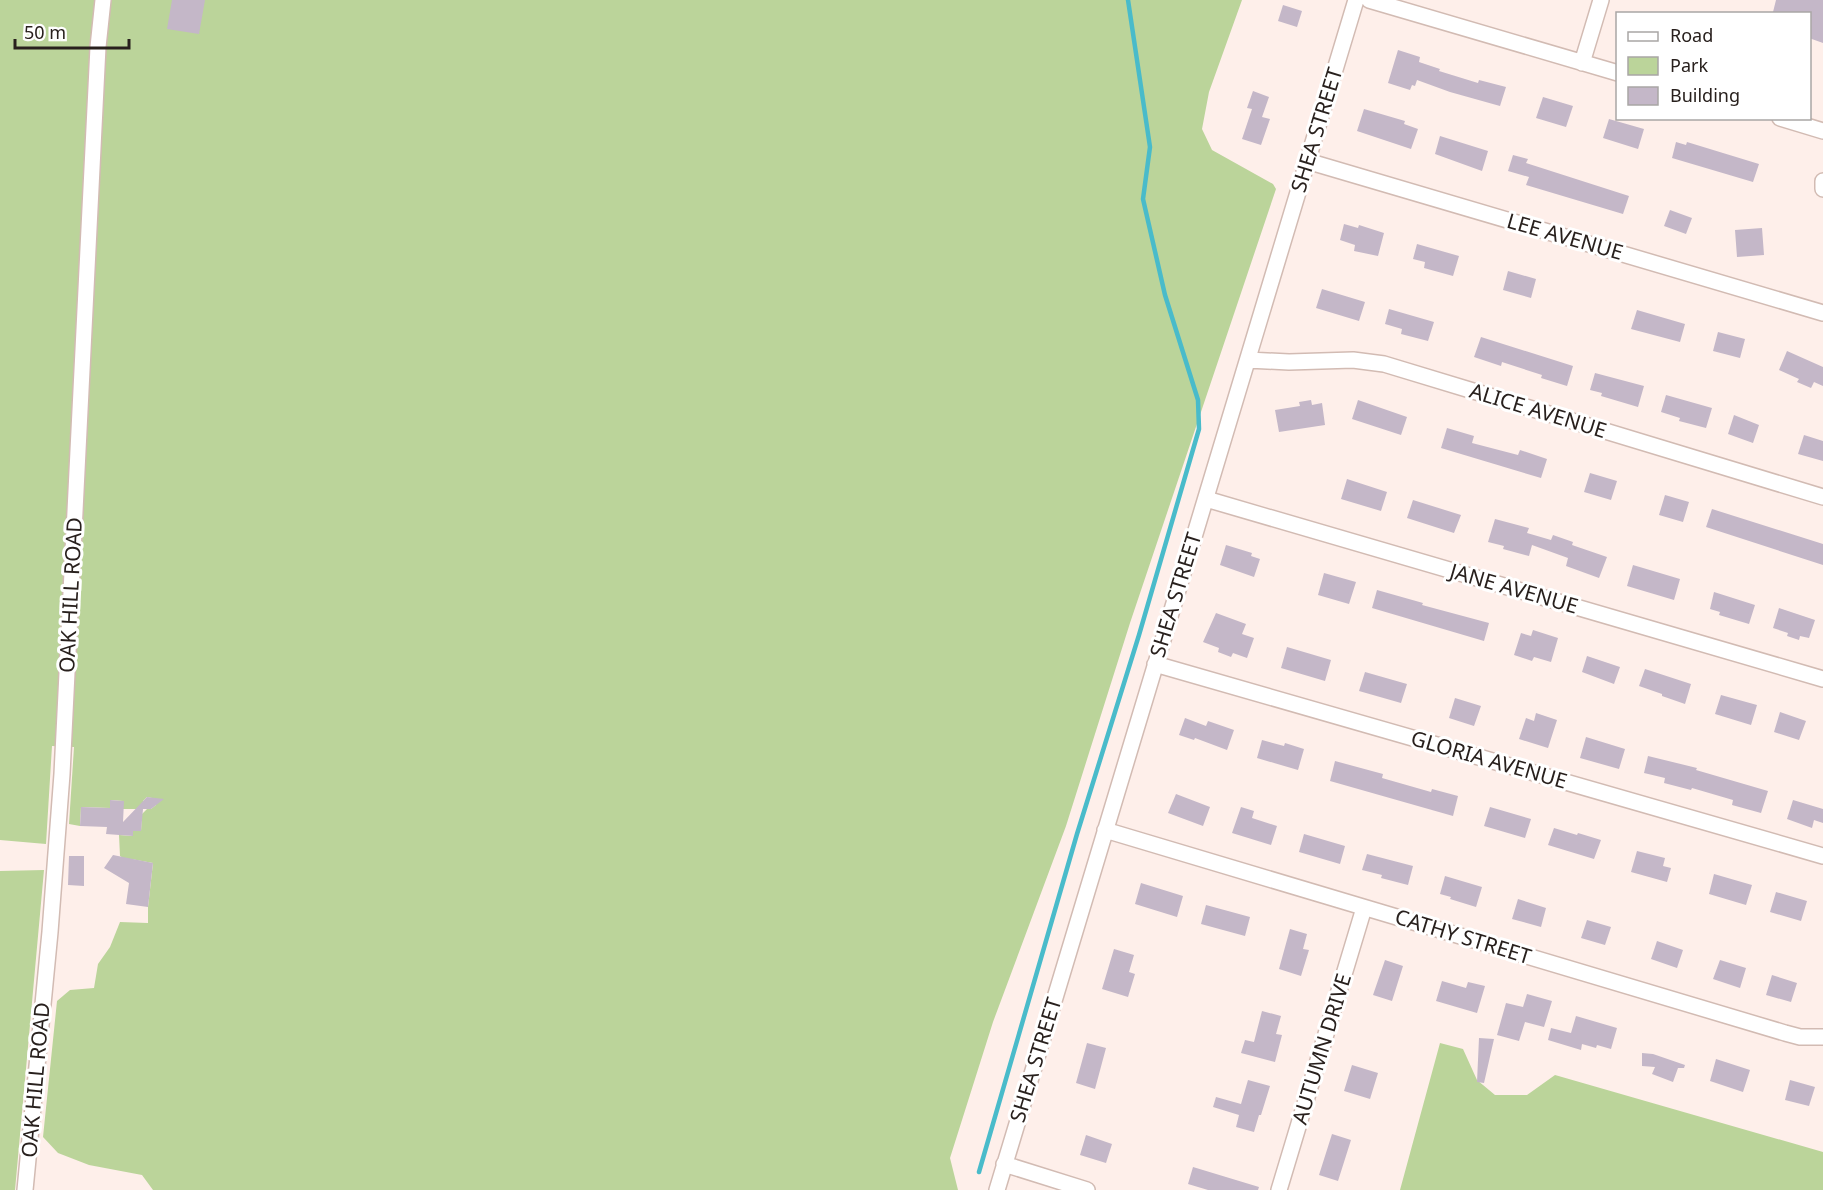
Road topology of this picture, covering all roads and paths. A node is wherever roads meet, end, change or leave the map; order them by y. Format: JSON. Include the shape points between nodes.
{"nodes":[{"id":1,"x":103,"y":0,"type":"edge"},
{"id":2,"x":1356,"y":0,"type":"edge"},
{"id":3,"x":1369,"y":0,"type":"edge"},
{"id":4,"x":1601,"y":0,"type":"edge"},
{"id":5,"x":1582,"y":63,"type":"junction"},
{"id":6,"x":1616,"y":73,"type":"edge"},
{"id":7,"x":1787,"y":120,"type":"edge"},
{"id":8,"x":1823,"y":130,"type":"edge"},
{"id":9,"x":1307,"y":161,"type":"junction"},
{"id":10,"x":1823,"y":181,"type":"edge"},
{"id":11,"x":1823,"y":189,"type":"edge"},
{"id":12,"x":1823,"y":313,"type":"edge"},
{"id":13,"x":1248,"y":360,"type":"junction"},
{"id":14,"x":1823,"y":497,"type":"edge"},
{"id":15,"x":1206,"y":499,"type":"junction"},
{"id":16,"x":1155,"y":664,"type":"junction"},
{"id":17,"x":1823,"y":679,"type":"edge"},
{"id":18,"x":1105,"y":830,"type":"junction"},
{"id":19,"x":1823,"y":856,"type":"edge"},
{"id":20,"x":1364,"y":908,"type":"junction"},
{"id":21,"x":1823,"y":1037,"type":"edge"},
{"id":22,"x":1004,"y":1164,"type":"junction"},
{"id":23,"x":25,"y":1190,"type":"edge"},
{"id":24,"x":997,"y":1190,"type":"edge"},
{"id":25,"x":1087,"y":1190,"type":"edge"},
{"id":26,"x":1279,"y":1190,"type":"edge"}],
"edges":[{"from":1,"to":23,"type":"street","name":"OAK HILL ROAD","via":[[62,774]]},
{"from":2,"to":9,"type":"street","name":"SHEA STREET"},
{"from":3,"to":5,"type":"street"},
{"from":4,"to":5,"type":"street"},
{"from":5,"to":6,"type":"street"},
{"from":7,"to":8,"type":"street"},
{"from":9,"to":12,"type":"street","name":"LEE AVENUE"},
{"from":9,"to":13,"type":"street","name":"SHEA STREET"},
{"from":10,"to":11,"type":"street"},
{"from":13,"to":14,"type":"street","name":"ALICE AVENUE","via":[[1353,360],[1384,364]]},
{"from":13,"to":15,"type":"street","name":"SHEA STREET"},
{"from":15,"to":16,"type":"street","name":"SHEA STREET"},
{"from":15,"to":17,"type":"street","name":"JANE AVENUE"},
{"from":16,"to":18,"type":"street","name":"SHEA STREET"},
{"from":16,"to":19,"type":"street","name":"GLORIA AVENUE"},
{"from":18,"to":20,"type":"street","name":"CATHY STREET"},
{"from":18,"to":22,"type":"street","name":"SHEA STREET"},
{"from":20,"to":21,"type":"street","name":"CATHY STREET","via":[[1785,1033]]},
{"from":20,"to":26,"type":"street","name":"AUTUMN DRIVE"},
{"from":22,"to":24,"type":"street","name":"SHEA STREET"},
{"from":22,"to":25,"type":"street"}]}
